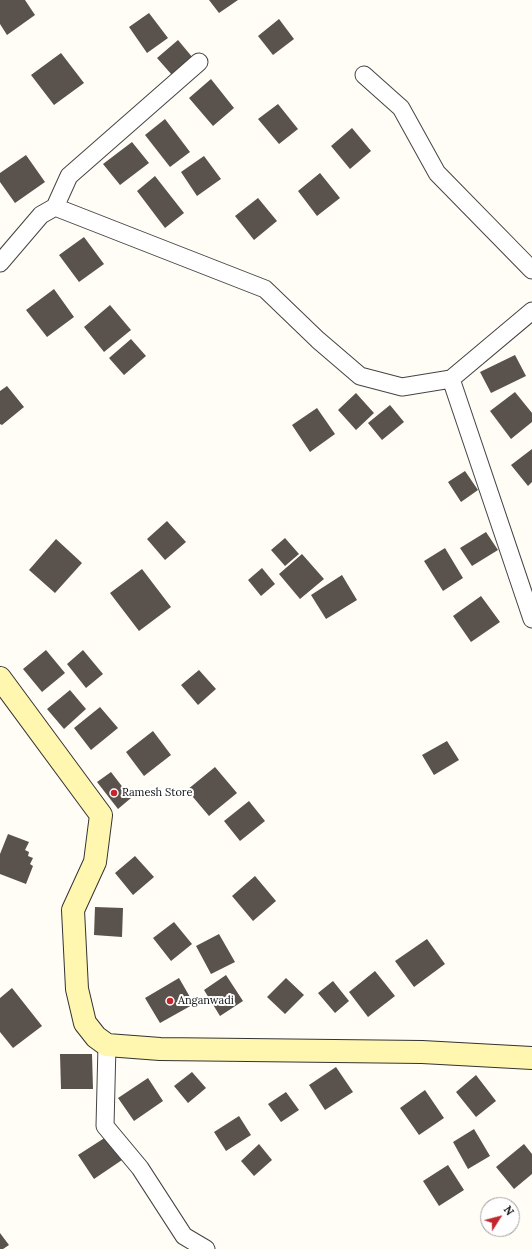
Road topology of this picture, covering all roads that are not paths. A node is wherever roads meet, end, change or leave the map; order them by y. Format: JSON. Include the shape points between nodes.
{"nodes":[{"id":1,"x":199,"y":62,"type":"dead end"},
{"id":2,"x":364,"y":75,"type":"dead end"},
{"id":3,"x":55,"y":206,"type":"junction"},
{"id":4,"x":0,"y":263,"type":"edge"},
{"id":5,"x":532,"y":270,"type":"edge"},
{"id":6,"x":532,"y":311,"type":"edge"},
{"id":7,"x":451,"y":379,"type":"junction"},
{"id":8,"x":532,"y":619,"type":"edge"},
{"id":9,"x":0,"y":678,"type":"edge"},
{"id":10,"x":108,"y":1045,"type":"junction"},
{"id":11,"x":532,"y":1058,"type":"edge"},
{"id":12,"x":206,"y":1249,"type":"edge"}],
"edges":[{"from":1,"to":3,"type":"street","via":[[69,176]]},
{"from":2,"to":5,"type":"street","via":[[401,108],[437,173]]},
{"from":3,"to":4,"type":"street","via":[[41,215]]},
{"from":3,"to":7,"type":"street","via":[[264,289],[360,376],[402,388]]},
{"from":6,"to":7,"type":"street"},
{"from":7,"to":8,"type":"street"},
{"from":9,"to":10,"type":"main road","via":[[101,815],[95,862],[73,910],[77,989],[85,1023],[96,1037]]},
{"from":10,"to":11,"type":"main road","via":[[160,1049],[422,1052]]},
{"from":10,"to":12,"type":"street","via":[[105,1126],[140,1168],[184,1236]]}]}
